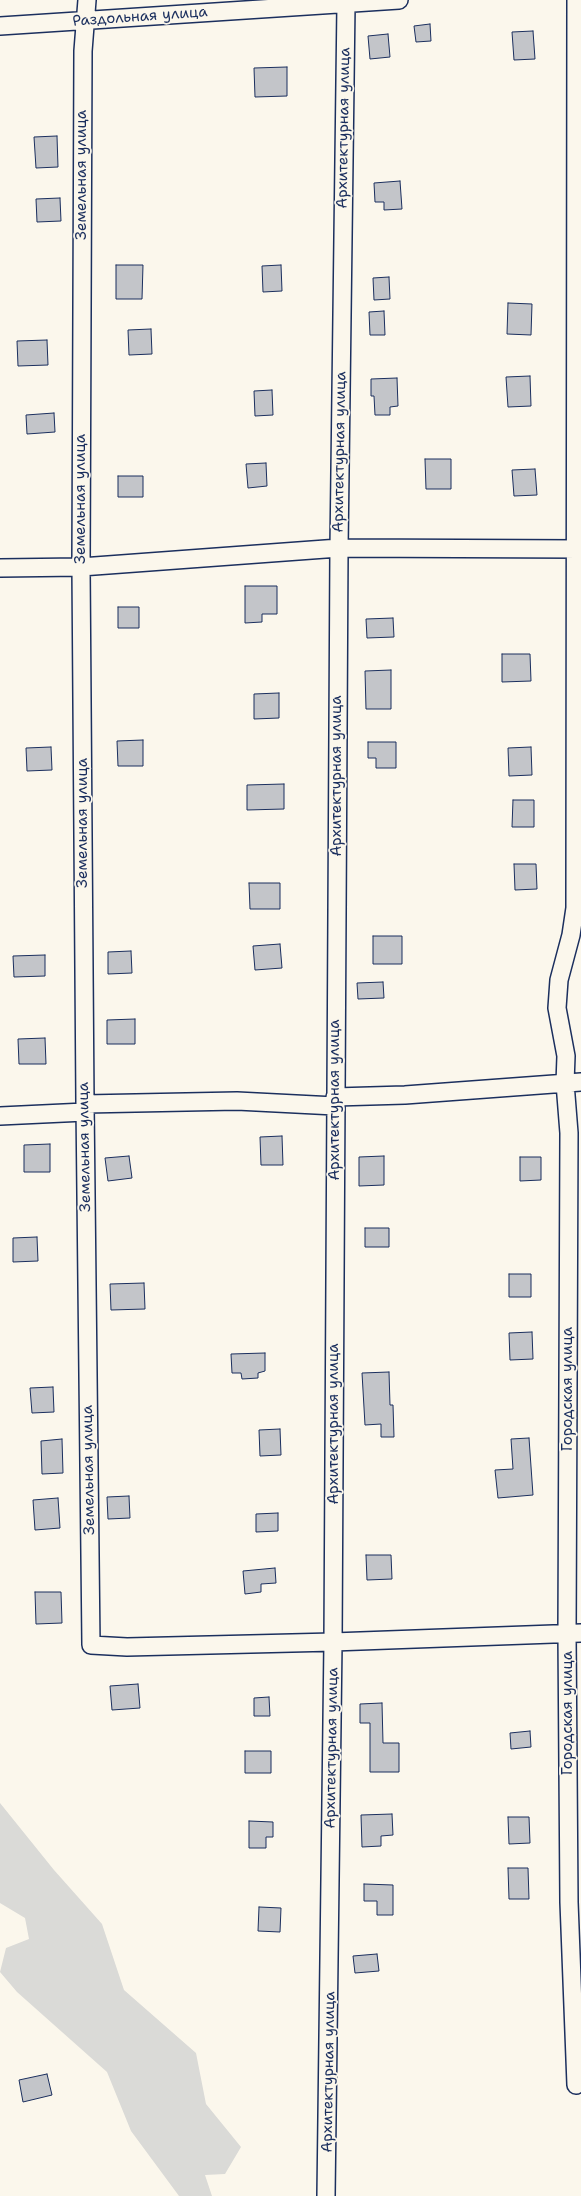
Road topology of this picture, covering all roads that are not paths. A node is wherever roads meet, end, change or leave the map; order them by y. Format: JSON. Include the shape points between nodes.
{"nodes":[{"id":1,"x":86,"y":0,"type":"edge"},
{"id":2,"x":399,"y":0,"type":"edge"},
{"id":3,"x":576,"y":0,"type":"edge"},
{"id":4,"x":339,"y":3,"type":"edge"},
{"id":5,"x":85,"y":21,"type":"junction"},
{"id":6,"x":0,"y":26,"type":"edge"},
{"id":7,"x":339,"y":548,"type":"junction"},
{"id":8,"x":577,"y":549,"type":"edge"},
{"id":9,"x":81,"y":567,"type":"junction"},
{"id":10,"x":0,"y":568,"type":"edge"},
{"id":11,"x":573,"y":1083,"type":"edge"},
{"id":12,"x":335,"y":1102,"type":"junction"},
{"id":13,"x":85,"y":1108,"type":"junction"},
{"id":14,"x":0,"y":1116,"type":"edge"},
{"id":15,"x":574,"y":1633,"type":"edge"},
{"id":16,"x":333,"y":1642,"type":"junction"},
{"id":17,"x":576,"y":2085,"type":"dead end"},
{"id":18,"x":326,"y":2196,"type":"edge"}],
"edges":[{"from":1,"to":5,"type":"street","name":"Земельная улица"},
{"from":2,"to":4,"type":"street","name":"Раздольная улица"},
{"from":3,"to":8,"type":"street","name":"Городская улица"},
{"from":4,"to":5,"type":"street","name":"Раздольная улица"},
{"from":4,"to":7,"type":"street","name":"Архитектурная улица"},
{"from":5,"to":6,"type":"street","name":"Раздольная улица"},
{"from":5,"to":9,"type":"street","name":"Земельная улица"},
{"from":7,"to":8,"type":"street"},
{"from":7,"to":9,"type":"street"},
{"from":7,"to":12,"type":"street","name":"Архитектурная улица"},
{"from":8,"to":11,"type":"street","name":"Городская улица","via":[[575,908],[559,980],[557,1008]]},
{"from":9,"to":10,"type":"street"},
{"from":9,"to":13,"type":"street","name":"Земельная улица"},
{"from":11,"to":12,"type":"street"},
{"from":11,"to":15,"type":"street","name":"Городская улица","via":[[569,1133]]},
{"from":12,"to":13,"type":"street","via":[[237,1101]]},
{"from":12,"to":16,"type":"street","name":"Архитектурная улица"},
{"from":13,"to":14,"type":"street"},
{"from":13,"to":16,"type":"street","name":"Земельная улица","via":[[91,1645],[127,1647]]},
{"from":15,"to":16,"type":"street"},
{"from":15,"to":17,"type":"street","name":"Городская улица","via":[[569,1902]]},
{"from":16,"to":18,"type":"street","name":"Архитектурная улица"}]}
